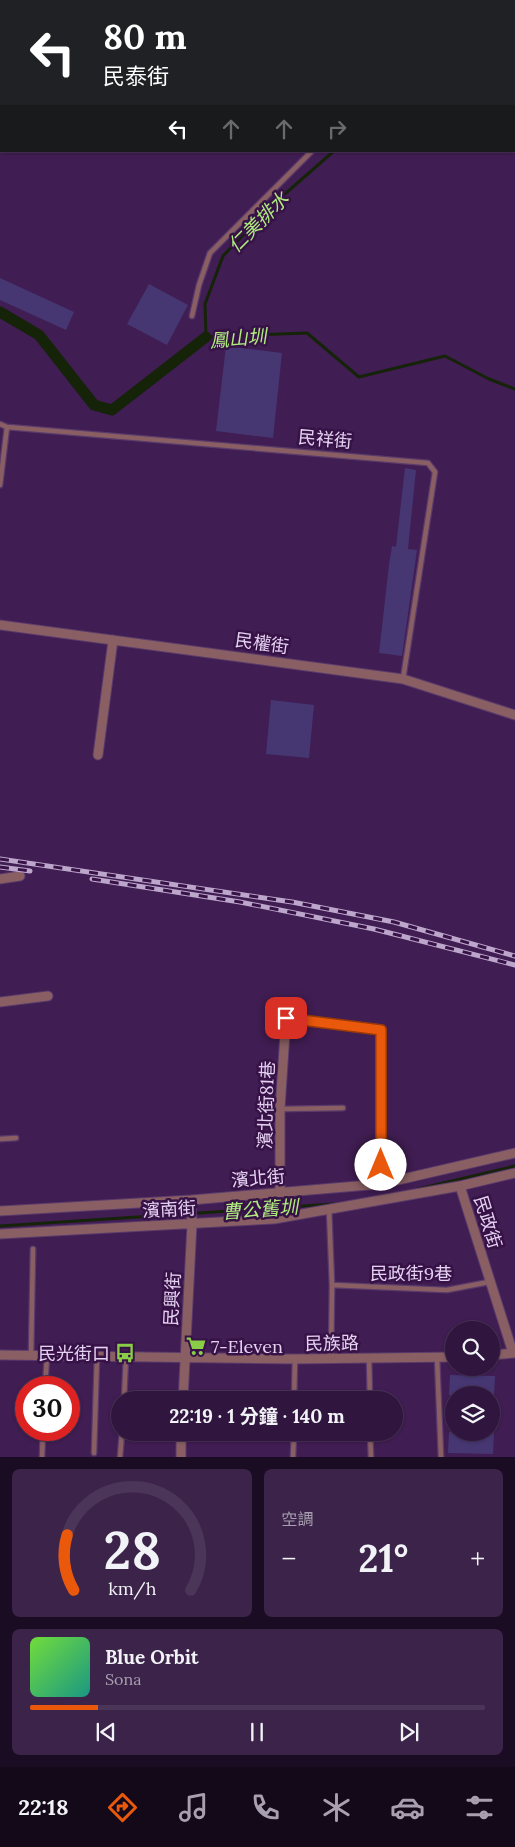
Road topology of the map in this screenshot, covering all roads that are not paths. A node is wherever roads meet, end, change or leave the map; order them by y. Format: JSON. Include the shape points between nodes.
{"nodes":[{"id":1,"x":311,"y":152,"type":"edge"},
{"id":2,"x":192,"y":316,"type":"dead end"},
{"id":3,"x":0,"y":424,"type":"edge"},
{"id":4,"x":7,"y":426,"type":"junction"},
{"id":5,"x":0,"y":486,"type":"edge"},
{"id":6,"x":0,"y":625,"type":"edge"},
{"id":7,"x":113,"y":640,"type":"junction"},
{"id":8,"x":404,"y":678,"type":"junction"},
{"id":9,"x":515,"y":715,"type":"edge"},
{"id":10,"x":98,"y":755,"type":"dead end"},
{"id":11,"x":20,"y":876,"type":"dead end"},
{"id":12,"x":0,"y":879,"type":"edge"},
{"id":13,"x":48,"y":996,"type":"dead end"},
{"id":14,"x":0,"y":1002,"type":"edge"},
{"id":15,"x":343,"y":1108,"type":"dead end"},
{"id":16,"x":280,"y":1109,"type":"junction"},
{"id":17,"x":16,"y":1138,"type":"dead end"},
{"id":18,"x":0,"y":1139,"type":"edge"},
{"id":19,"x":515,"y":1153,"type":"edge"},
{"id":20,"x":515,"y":1173,"type":"edge"},
{"id":21,"x":381,"y":1184,"type":"junction"},
{"id":22,"x":460,"y":1186,"type":"junction"},
{"id":23,"x":280,"y":1192,"type":"junction"},
{"id":24,"x":192,"y":1202,"type":"junction"},
{"id":25,"x":329,"y":1210,"type":"junction"},
{"id":26,"x":0,"y":1211,"type":"edge"},
{"id":27,"x":192,"y":1220,"type":"junction"},
{"id":28,"x":0,"y":1234,"type":"edge"},
{"id":29,"x":33,"y":1249,"type":"dead end"},
{"id":30,"x":489,"y":1282,"type":"junction"},
{"id":31,"x":332,"y":1286,"type":"junction"},
{"id":32,"x":514,"y":1353,"type":"edge"},
{"id":33,"x":500,"y":1354,"type":"edge"},
{"id":34,"x":0,"y":1355,"type":"edge"},
{"id":35,"x":31,"y":1356,"type":"junction"},
{"id":36,"x":47,"y":1356,"type":"junction"},
{"id":37,"x":97,"y":1356,"type":"junction"},
{"id":38,"x":186,"y":1356,"type":"junction"},
{"id":39,"x":126,"y":1357,"type":"junction"},
{"id":40,"x":437,"y":1357,"type":"junction"},
{"id":41,"x":445,"y":1357,"type":"edge"},
{"id":42,"x":369,"y":1358,"type":"junction"},
{"id":43,"x":296,"y":1359,"type":"junction"},
{"id":44,"x":331,"y":1359,"type":"junction"},
{"id":45,"x":46,"y":1376,"type":"edge"},
{"id":46,"x":124,"y":1391,"type":"edge"},
{"id":47,"x":184,"y":1391,"type":"edge"},
{"id":48,"x":294,"y":1391,"type":"edge"},
{"id":49,"x":370,"y":1391,"type":"edge"},
{"id":50,"x":43,"y":1441,"type":"edge"},
{"id":51,"x":121,"y":1441,"type":"edge"},
{"id":52,"x":181,"y":1441,"type":"edge"},
{"id":53,"x":294,"y":1441,"type":"edge"},
{"id":54,"x":370,"y":1441,"type":"edge"},
{"id":55,"x":94,"y":1453,"type":"dead end"},
{"id":56,"x":42,"y":1457,"type":"edge"},
{"id":57,"x":120,"y":1457,"type":"edge"},
{"id":58,"x":181,"y":1457,"type":"edge"},
{"id":59,"x":293,"y":1457,"type":"edge"},
{"id":60,"x":371,"y":1457,"type":"edge"},
{"id":61,"x":441,"y":1457,"type":"edge"}],
"edges":[{"from":1,"to":2,"type":"lane","via":[[210,253]]},
{"from":3,"to":4,"type":"lane","name":"民祥街"},
{"from":4,"to":5,"type":"lane"},
{"from":4,"to":8,"type":"lane","name":"民祥街","via":[[428,463],[435,472]]},
{"from":6,"to":7,"type":"street","name":"民權街"},
{"from":7,"to":8,"type":"street","name":"民權街"},
{"from":7,"to":10,"type":"street"},
{"from":8,"to":9,"type":"street","name":"民權街"},
{"from":11,"to":12,"type":"street"},
{"from":13,"to":14,"type":"street"},
{"from":15,"to":16,"type":"lane"},
{"from":16,"to":21,"type":"street","name":"濱北街81巷","via":[[286,1018],[381,1030]]},
{"from":16,"to":23,"type":"street","name":"濱北街81巷"},
{"from":17,"to":18,"type":"lane"},
{"from":19,"to":21,"type":"street","name":"濱北街"},
{"from":20,"to":22,"type":"street","name":"濱南街"},
{"from":21,"to":23,"type":"street","name":"濱北街"},
{"from":22,"to":25,"type":"street","name":"濱南街"},
{"from":22,"to":30,"type":"street","name":"民政街"},
{"from":23,"to":24,"type":"street","name":"濱北街"},
{"from":24,"to":26,"type":"street","name":"濱北街"},
{"from":24,"to":27,"type":"street","name":"民興街"},
{"from":25,"to":27,"type":"street","name":"濱南街","via":[[274,1219]]},
{"from":25,"to":31,"type":"lane"},
{"from":27,"to":28,"type":"street","name":"濱南街"},
{"from":27,"to":38,"type":"street","name":"民興街"},
{"from":29,"to":35,"type":"lane"},
{"from":30,"to":31,"type":"lane","name":"民政街9巷","via":[[448,1290]]},
{"from":30,"to":32,"type":"street","name":"民政街"},
{"from":31,"to":44,"type":"lane"},
{"from":32,"to":33,"type":"street"},
{"from":34,"to":35,"type":"street","name":"民族路"},
{"from":35,"to":36,"type":"street","name":"民族路"},
{"from":36,"to":37,"type":"street","name":"民族路"},
{"from":36,"to":45,"type":"lane"},
{"from":37,"to":39,"type":"street","name":"民族路"},
{"from":37,"to":55,"type":"lane"},
{"from":38,"to":39,"type":"street","name":"民族路"},
{"from":38,"to":43,"type":"street","name":"民族路"},
{"from":38,"to":47,"type":"street","name":"民興街"},
{"from":39,"to":46,"type":"lane"},
{"from":40,"to":41,"type":"street","name":"民族路"},
{"from":40,"to":42,"type":"street","name":"民族路"},
{"from":40,"to":61,"type":"lane"},
{"from":42,"to":44,"type":"street","name":"民族路"},
{"from":42,"to":49,"type":"lane"},
{"from":43,"to":44,"type":"street","name":"民族路"},
{"from":43,"to":48,"type":"lane"},
{"from":50,"to":56,"type":"lane"},
{"from":51,"to":57,"type":"lane"},
{"from":52,"to":58,"type":"street"},
{"from":53,"to":59,"type":"lane"},
{"from":54,"to":60,"type":"lane"}]}
